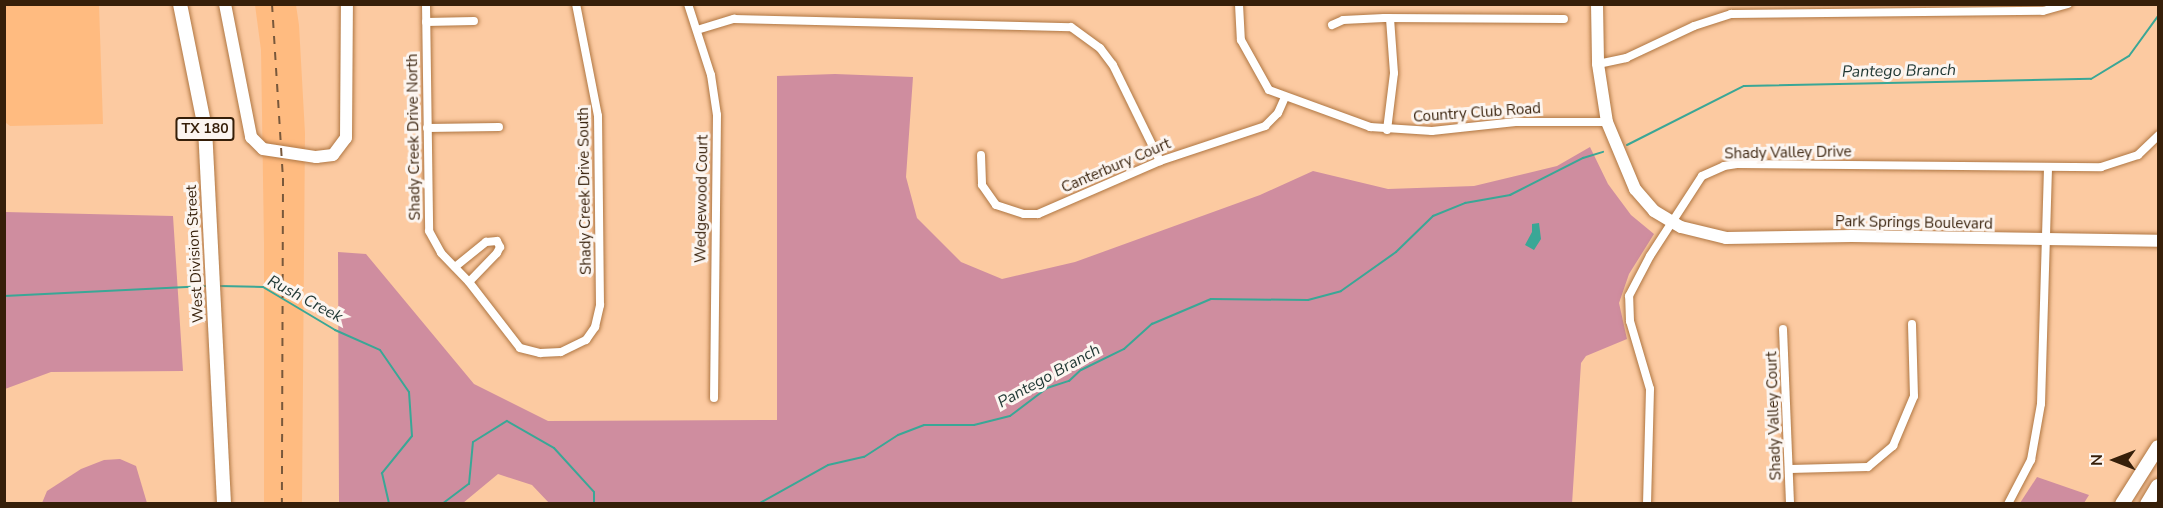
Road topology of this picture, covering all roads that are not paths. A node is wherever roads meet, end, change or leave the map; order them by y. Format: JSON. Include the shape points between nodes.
{"nodes":[{"id":1,"x":180,"y":4,"type":"edge"},
{"id":2,"x":225,"y":4,"type":"edge"},
{"id":3,"x":347,"y":4,"type":"edge"},
{"id":4,"x":426,"y":4,"type":"edge"},
{"id":5,"x":576,"y":4,"type":"edge"},
{"id":6,"x":688,"y":4,"type":"edge"},
{"id":7,"x":1239,"y":4,"type":"edge"},
{"id":8,"x":1597,"y":4,"type":"edge"},
{"id":9,"x":2068,"y":4,"type":"edge"},
{"id":10,"x":1820,"y":9,"type":"edge"},
{"id":11,"x":1390,"y":18,"type":"junction"},
{"id":12,"x":1564,"y":20,"type":"dead end"},
{"id":13,"x":474,"y":21,"type":"dead end"},
{"id":14,"x":426,"y":22,"type":"junction"},
{"id":15,"x":1332,"y":25,"type":"dead end"},
{"id":16,"x":697,"y":30,"type":"junction"},
{"id":17,"x":1598,"y":64,"type":"junction"},
{"id":18,"x":1285,"y":97,"type":"junction"},
{"id":19,"x":1607,"y":122,"type":"junction"},
{"id":20,"x":499,"y":127,"type":"dead end"},
{"id":21,"x":427,"y":128,"type":"junction"},
{"id":22,"x":1387,"y":130,"type":"junction"},
{"id":23,"x":2158,"y":136,"type":"edge"},
{"id":24,"x":981,"y":155,"type":"dead end"},
{"id":25,"x":1160,"y":160,"type":"junction"},
{"id":26,"x":2048,"y":167,"type":"junction"},
{"id":27,"x":1671,"y":223,"type":"junction"},
{"id":28,"x":2047,"y":239,"type":"junction"},
{"id":29,"x":2158,"y":241,"type":"edge"},
{"id":30,"x":455,"y":267,"type":"junction"},
{"id":31,"x":469,"y":282,"type":"junction"},
{"id":32,"x":1912,"y":324,"type":"dead end"},
{"id":33,"x":1783,"y":329,"type":"dead end"},
{"id":34,"x":586,"y":340,"type":"joint"},
{"id":35,"x":714,"y":398,"type":"dead end"},
{"id":36,"x":2158,"y":447,"type":"edge"},
{"id":37,"x":1790,"y":469,"type":"junction"},
{"id":38,"x":2158,"y":486,"type":"edge"},
{"id":39,"x":2152,"y":500,"type":"edge"},
{"id":40,"x":224,"y":504,"type":"edge"},
{"id":41,"x":1647,"y":504,"type":"edge"},
{"id":42,"x":1790,"y":504,"type":"edge"},
{"id":43,"x":2008,"y":504,"type":"edge"},
{"id":44,"x":2122,"y":504,"type":"edge"}],
"edges":[{"from":1,"to":40,"type":"main road","name":"West Division Street","number":"TX 180","via":[[205,128]]},
{"from":2,"to":3,"type":"main road","via":[[251,136],[263,149],[316,157],[333,155],[346,138]]},
{"from":4,"to":14,"type":"street","name":"Shady Creek Drive North"},
{"from":5,"to":34,"type":"street","name":"Shady Creek Drive South","via":[[599,126],[600,305],[595,327]]},
{"from":6,"to":16,"type":"street","name":"Wedgewood Court"},
{"from":7,"to":18,"type":"street","name":"Country Club Road","via":[[1237,30],[1255,70],[1269,90]]},
{"from":8,"to":17,"type":"main road","name":"Park Springs Boulevard"},
{"from":9,"to":10,"type":"street","via":[[2043,11]]},
{"from":10,"to":17,"type":"street","via":[[1731,14],[1694,26],[1626,58]]},
{"from":11,"to":12,"type":"street"},
{"from":11,"to":15,"type":"street","via":[[1343,20]]},
{"from":11,"to":22,"type":"street","via":[[1394,73]]},
{"from":13,"to":14,"type":"street"},
{"from":14,"to":21,"type":"street","name":"Shady Creek Drive North"},
{"from":16,"to":25,"type":"street","via":[[734,19],[1071,27],[1100,48],[1113,65]]},
{"from":16,"to":35,"type":"street","name":"Wedgewood Court","via":[[711,75],[717,115]]},
{"from":17,"to":19,"type":"main road","name":"Park Springs Boulevard"},
{"from":18,"to":22,"type":"street","name":"Country Club Road"},
{"from":18,"to":25,"type":"street","name":"Canterbury Court","via":[[1278,113],[1264,126]]},
{"from":19,"to":22,"type":"street","name":"Country Club Road","via":[[1516,122],[1432,131]]},
{"from":19,"to":27,"type":"main road","name":"Park Springs Boulevard","via":[[1635,189]]},
{"from":20,"to":21,"type":"street"},
{"from":21,"to":30,"type":"street","name":"Shady Creek Drive North","via":[[429,231],[441,253]]},
{"from":23,"to":26,"type":"street","name":"Shady Valley Drive","via":[[2138,155],[2119,163]]},
{"from":24,"to":25,"type":"street","name":"Canterbury Court","via":[[982,185],[988,196],[1004,210],[1032,215]]},
{"from":26,"to":27,"type":"street","name":"Shady Valley Drive","via":[[1724,166],[1702,176]]},
{"from":26,"to":28,"type":"street"},
{"from":27,"to":28,"type":"main road","name":"Park Springs Boulevard","via":[[1705,236],[1726,238]]},
{"from":27,"to":41,"type":"street","name":"Shady Valley Drive","via":[[1632,287],[1628,305],[1650,389]]},
{"from":28,"to":29,"type":"main road","name":"Park Springs Boulevard"},
{"from":28,"to":43,"type":"street","via":[[2041,404],[2031,460]]},
{"from":30,"to":31,"type":"street","name":"Shady Creek Drive North"},
{"from":30,"to":31,"type":"street","via":[[486,242],[497,241],[497,253]]},
{"from":31,"to":34,"type":"street","name":"Shady Creek Drive North","via":[[520,348],[540,353],[561,352]]},
{"from":32,"to":37,"type":"street","via":[[1914,396],[1893,446],[1868,467]]},
{"from":33,"to":37,"type":"street","name":"Shady Valley Court"},
{"from":36,"to":44,"type":"main road"},
{"from":37,"to":42,"type":"street","name":"Shady Valley Court"},
{"from":38,"to":39,"type":"main road"}]}
